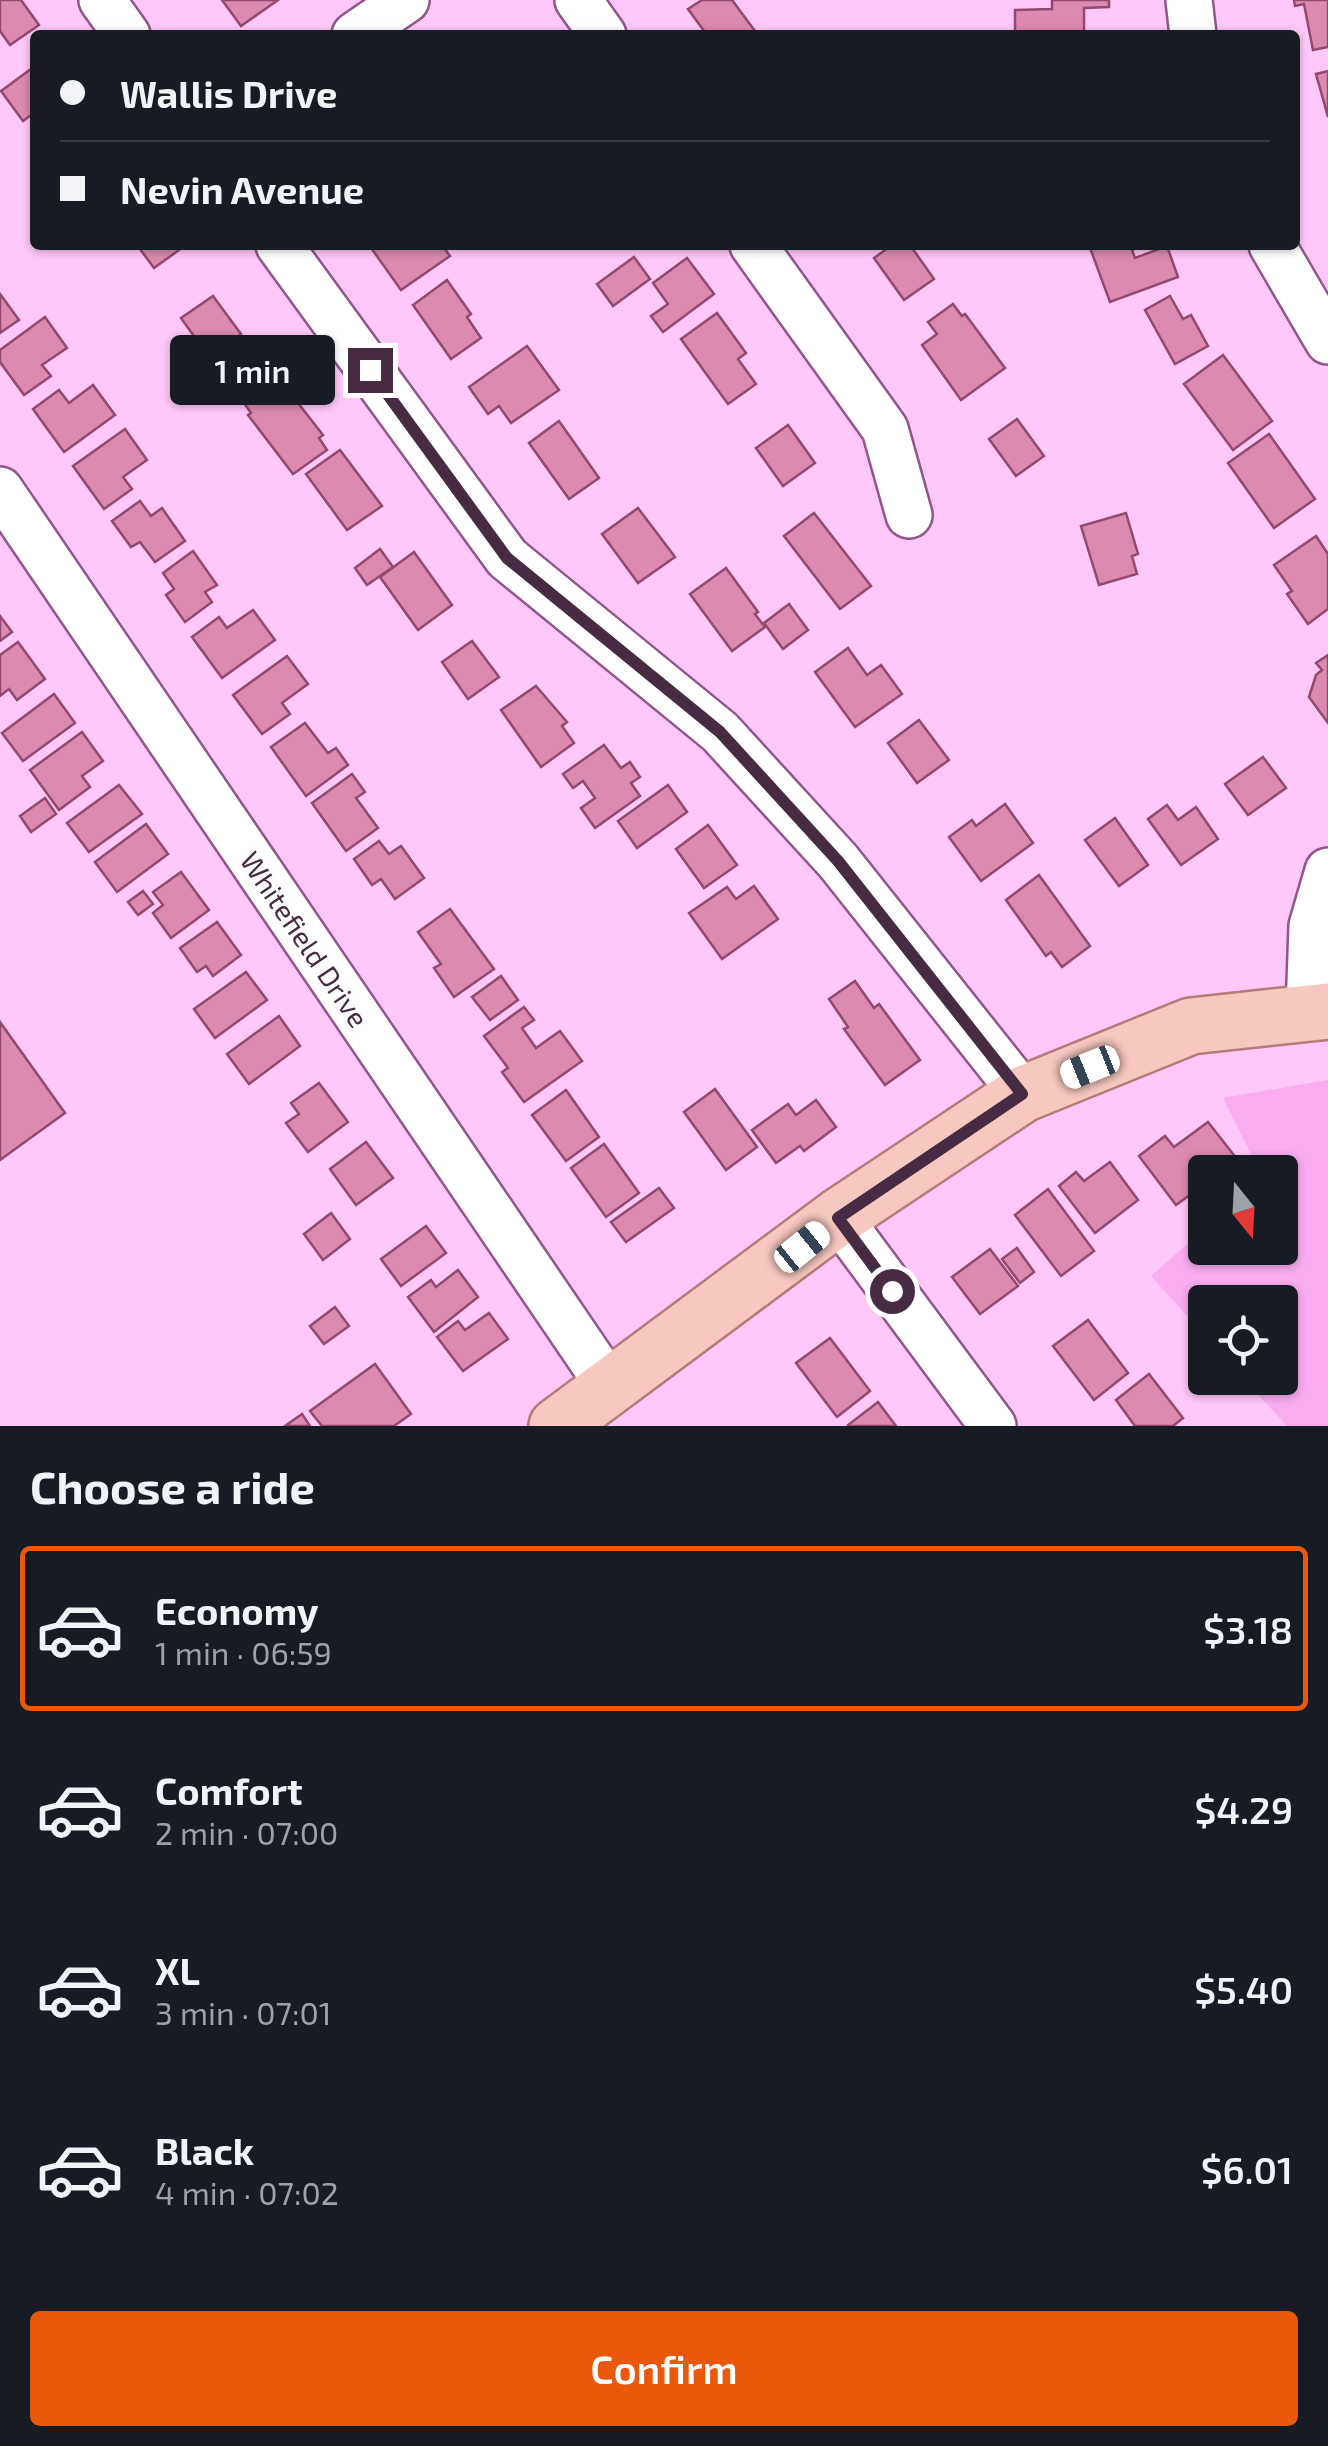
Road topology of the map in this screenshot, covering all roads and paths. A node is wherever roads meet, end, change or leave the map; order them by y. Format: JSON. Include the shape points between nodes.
{"nodes":[{"id":1,"x":102,"y":0,"type":"edge"},
{"id":2,"x":406,"y":0,"type":"edge"},
{"id":3,"x":578,"y":0,"type":"edge"},
{"id":4,"x":1190,"y":0,"type":"edge"},
{"id":5,"x":123,"y":30,"type":"edge"},
{"id":6,"x":363,"y":30,"type":"edge"},
{"id":7,"x":599,"y":30,"type":"edge"},
{"id":8,"x":1193,"y":30,"type":"edge"},
{"id":9,"x":282,"y":250,"type":"edge"},
{"id":10,"x":757,"y":250,"type":"edge"},
{"id":11,"x":1275,"y":250,"type":"edge"},
{"id":12,"x":1328,"y":341,"type":"edge"},
{"id":13,"x":0,"y":490,"type":"edge"},
{"id":14,"x":909,"y":515,"type":"dead end"},
{"id":15,"x":1328,"y":871,"type":"edge"},
{"id":16,"x":1318,"y":1011,"type":"edge"},
{"id":17,"x":1022,"y":1094,"type":"junction"},
{"id":18,"x":838,"y":1218,"type":"junction"},
{"id":19,"x":610,"y":1387,"type":"junction"},
{"id":20,"x":557,"y":1426,"type":"edge"},
{"id":21,"x":994,"y":1426,"type":"edge"}],
"edges":[{"from":1,"to":5,"type":"street"},
{"from":2,"to":6,"type":"street"},
{"from":3,"to":7,"type":"street"},
{"from":4,"to":8,"type":"street"},
{"from":9,"to":17,"type":"street","via":[[507,558],[720,732],[838,861]]},
{"from":10,"to":14,"type":"street","via":[[885,428]]},
{"from":11,"to":12,"type":"street"},
{"from":13,"to":19,"type":"street","name":"Whitefield Drive"},
{"from":15,"to":16,"type":"street","via":[[1312,926]]},
{"from":16,"to":17,"type":"main road","via":[[1191,1026]]},
{"from":17,"to":18,"type":"main road"},
{"from":18,"to":19,"type":"main road"},
{"from":18,"to":21,"type":"street"},
{"from":19,"to":20,"type":"main road"}]}
